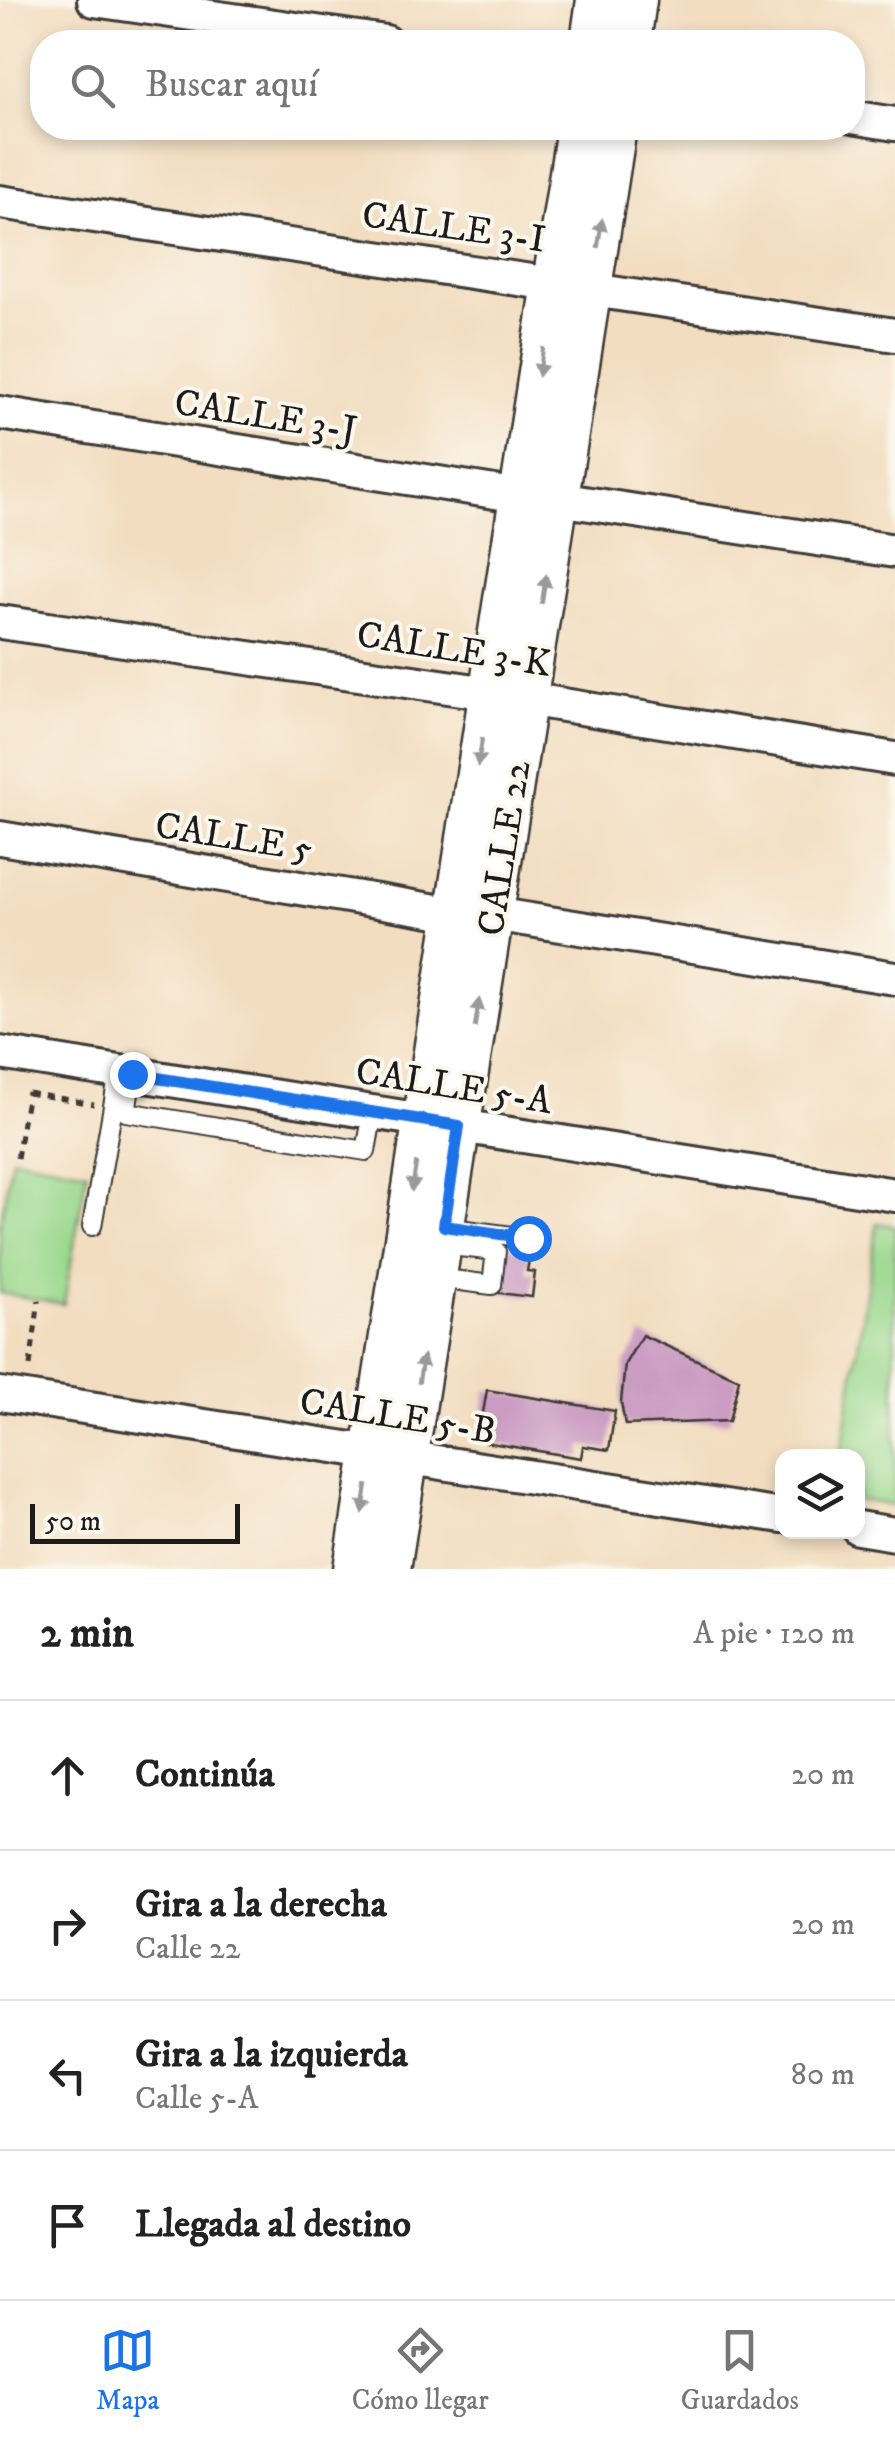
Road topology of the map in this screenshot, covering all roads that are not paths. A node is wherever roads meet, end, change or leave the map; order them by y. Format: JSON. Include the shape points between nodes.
{"nodes":[{"id":1,"x":94,"y":0,"type":"edge"},
{"id":2,"x":597,"y":0,"type":"edge"},
{"id":3,"x":636,"y":0,"type":"edge"},
{"id":4,"x":303,"y":30,"type":"edge"},
{"id":5,"x":592,"y":30,"type":"edge"},
{"id":6,"x":632,"y":30,"type":"edge"},
{"id":7,"x":865,"y":119,"type":"edge"},
{"id":8,"x":895,"y":124,"type":"edge"},
{"id":9,"x":578,"y":140,"type":"edge"},
{"id":10,"x":613,"y":140,"type":"edge"},
{"id":11,"x":0,"y":202,"type":"edge"},
{"id":12,"x":572,"y":284,"type":"junction"},
{"id":13,"x":895,"y":334,"type":"edge"},
{"id":14,"x":0,"y":413,"type":"edge"},
{"id":15,"x":539,"y":498,"type":"junction"},
{"id":16,"x":895,"y":551,"type":"edge"},
{"id":17,"x":0,"y":622,"type":"edge"},
{"id":18,"x":508,"y":696,"type":"junction"},
{"id":19,"x":895,"y":760,"type":"edge"},
{"id":20,"x":0,"y":838,"type":"edge"},
{"id":21,"x":474,"y":914,"type":"junction"},
{"id":22,"x":895,"y":978,"type":"edge"},
{"id":23,"x":0,"y":1052,"type":"edge"},
{"id":24,"x":126,"y":1073,"type":"junction"},
{"id":25,"x":441,"y":1123,"type":"junction"},
{"id":26,"x":895,"y":1195,"type":"edge"},
{"id":27,"x":92,"y":1226,"type":"dead end"},
{"id":28,"x":528,"y":1238,"type":"dead end"},
{"id":29,"x":440,"y":1250,"type":"junction"},
{"id":30,"x":0,"y":1394,"type":"edge"},
{"id":31,"x":390,"y":1453,"type":"junction"},
{"id":32,"x":775,"y":1515,"type":"edge"},
{"id":33,"x":865,"y":1529,"type":"edge"},
{"id":34,"x":895,"y":1534,"type":"edge"},
{"id":35,"x":354,"y":1569,"type":"edge"},
{"id":36,"x":390,"y":1569,"type":"edge"}],
"edges":[{"from":1,"to":4,"type":"street"},
{"from":2,"to":5,"type":"street"},
{"from":3,"to":6,"type":"street"},
{"from":7,"to":8,"type":"street"},
{"from":9,"to":12,"type":"street","name":"CALLE 22"},
{"from":12,"to":10,"type":"street","name":"CALLE 22","one_way":true},
{"from":11,"to":12,"type":"street","name":"CALLE 3-I"},
{"from":12,"to":13,"type":"street","name":"CALLE 3-I"},
{"from":12,"to":15,"type":"street","name":"CALLE 22"},
{"from":14,"to":15,"type":"street","name":"CALLE 3-J"},
{"from":15,"to":16,"type":"street","name":"CALLE 3-J"},
{"from":15,"to":18,"type":"street","name":"CALLE 22"},
{"from":17,"to":18,"type":"street","name":"CALLE 3-K"},
{"from":18,"to":19,"type":"street","name":"CALLE 3-K"},
{"from":18,"to":21,"type":"street","name":"CALLE 22"},
{"from":20,"to":21,"type":"street","name":"CALLE 5"},
{"from":21,"to":22,"type":"street","name":"CALLE 5"},
{"from":21,"to":25,"type":"street","name":"CALLE 22"},
{"from":23,"to":24,"type":"street","name":"CALLE 5-A"},
{"from":24,"to":25,"type":"street","name":"CALLE 5-A"},
{"from":24,"to":27,"type":"lane","via":[[112,1107]]},
{"from":25,"to":26,"type":"street","name":"CALLE 5-A"},
{"from":25,"to":29,"type":"street","name":"CALLE 22"},
{"from":25,"to":31,"type":"street","name":"CALLE 22","one_way":true},
{"from":28,"to":29,"type":"lane"},
{"from":31,"to":29,"type":"street","name":"CALLE 22","one_way":true},
{"from":30,"to":31,"type":"street","name":"CALLE 5-B"},
{"from":31,"to":32,"type":"street","name":"CALLE 5-B"},
{"from":31,"to":35,"type":"street","name":"CALLE 22","one_way":true},
{"from":31,"to":36,"type":"street","name":"CALLE 22"},
{"from":33,"to":34,"type":"street"}]}
